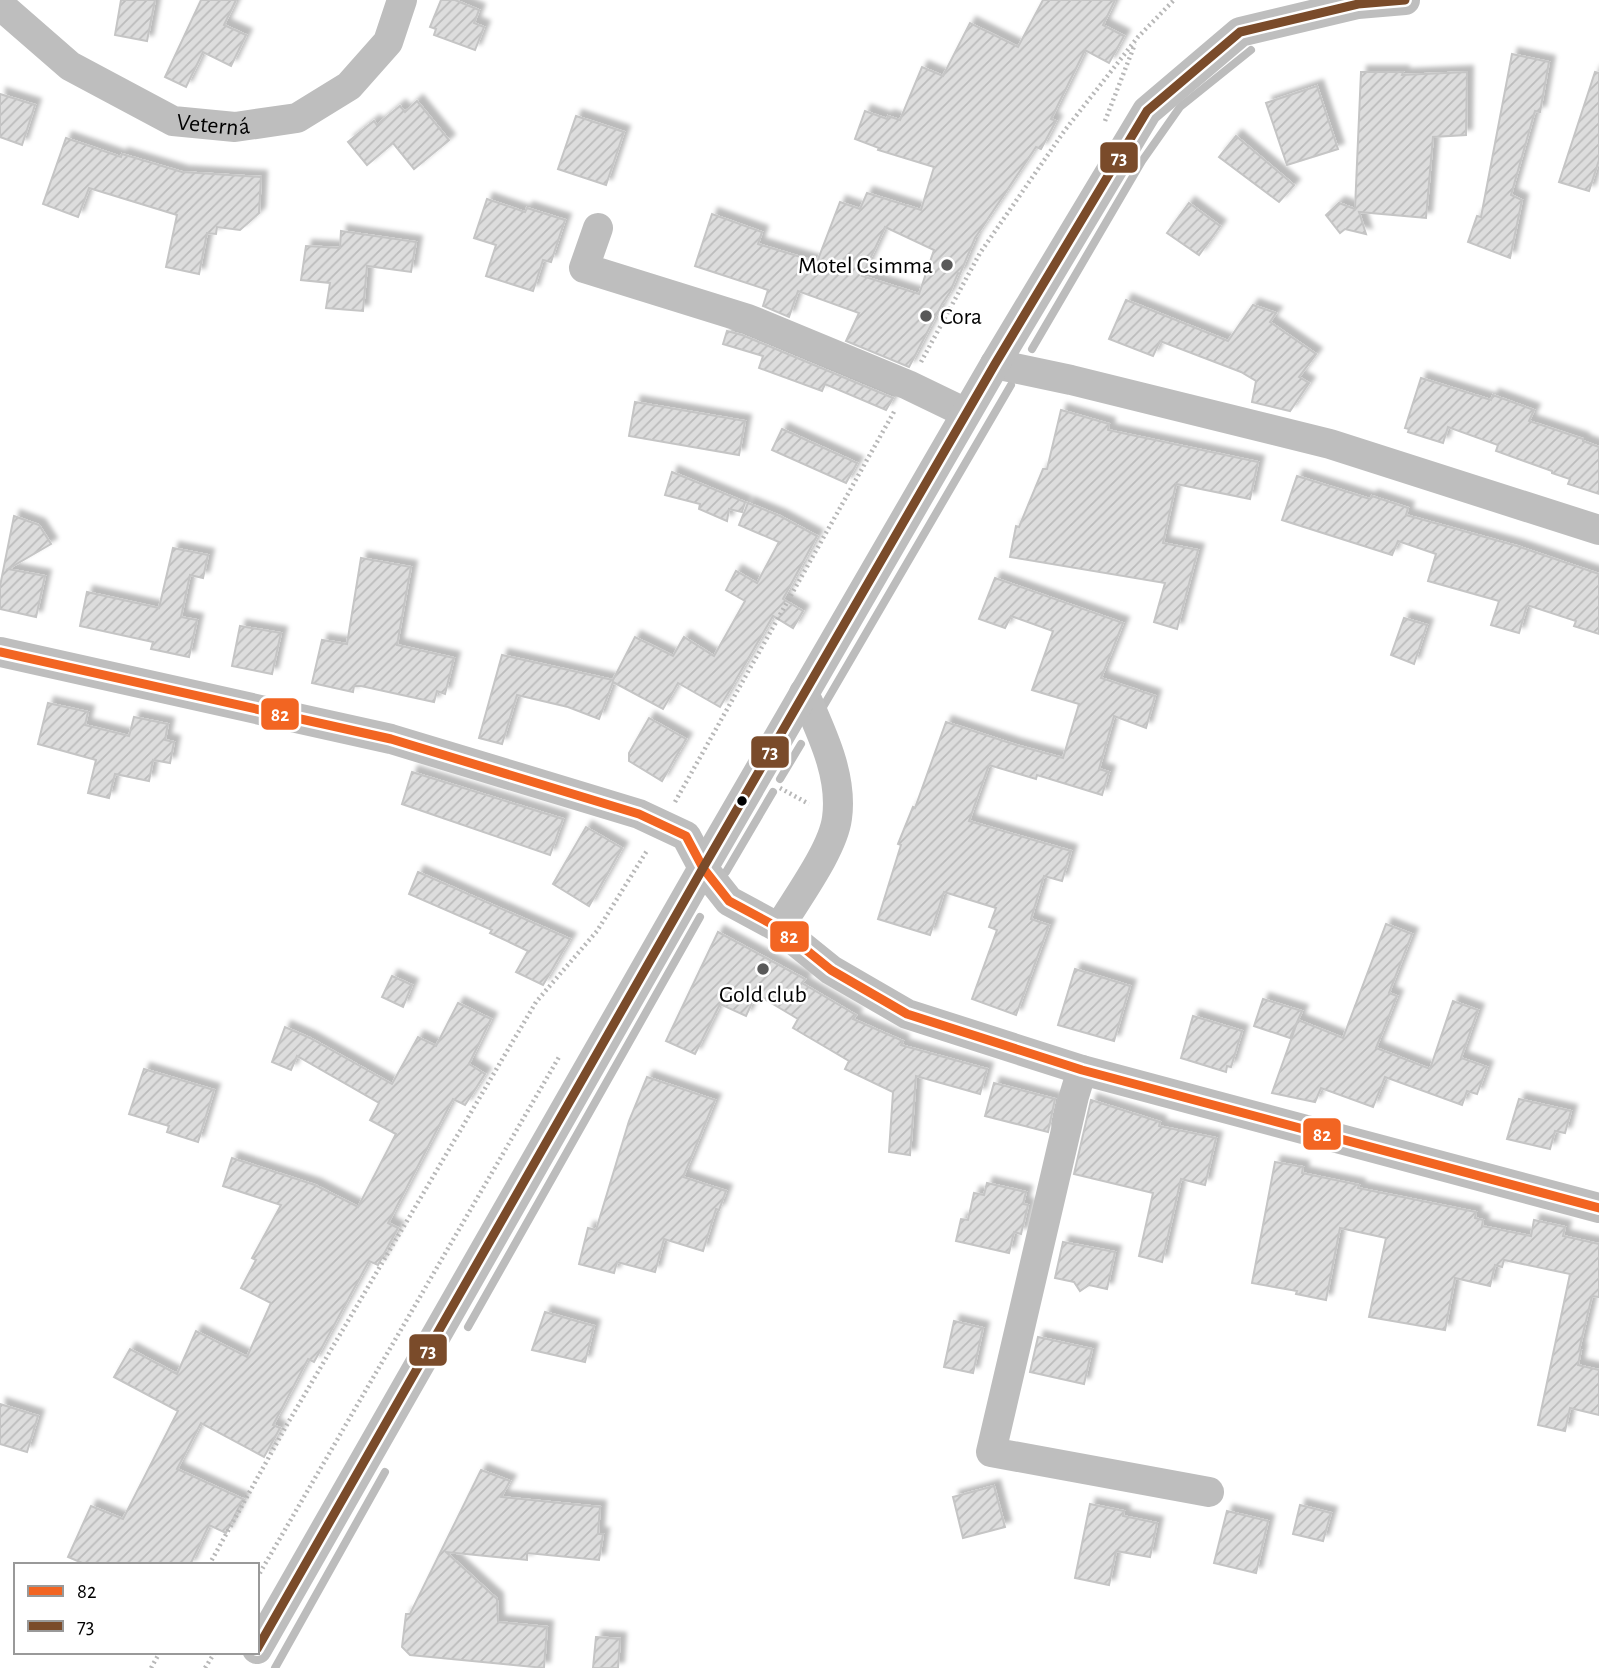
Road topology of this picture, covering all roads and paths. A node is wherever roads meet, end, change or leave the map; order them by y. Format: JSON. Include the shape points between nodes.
{"nodes":[{"id":1,"x":402,"y":0,"type":"edge"},
{"id":2,"x":1174,"y":0,"type":"edge"},
{"id":3,"x":1405,"y":0,"type":"edge"},
{"id":4,"x":0,"y":5,"type":"edge"},
{"id":5,"x":1138,"y":37,"type":"dead end"},
{"id":6,"x":598,"y":228,"type":"dead end"},
{"id":7,"x":995,"y":364,"type":"junction"},
{"id":8,"x":966,"y":413,"type":"junction"},
{"id":9,"x":1599,"y":530,"type":"edge"},
{"id":10,"x":0,"y":652,"type":"edge"},
{"id":11,"x":804,"y":693,"type":"junction"},
{"id":12,"x":703,"y":868,"type":"junction"},
{"id":13,"x":779,"y":928,"type":"junction"},
{"id":14,"x":1082,"y":1070,"type":"junction"},
{"id":15,"x":1599,"y":1208,"type":"edge"},
{"id":16,"x":1209,"y":1492,"type":"dead end"},
{"id":17,"x":259,"y":1646,"type":"edge"}],
"edges":[{"from":1,"to":4,"type":"street","name":"Veterná","via":[[388,41],[349,86],[297,118],[235,127],[173,121],[70,66]]},
{"from":2,"to":5,"type":"path"},
{"from":3,"to":7,"type":"street","via":[[1358,4],[1240,32],[1147,111]]},
{"from":6,"to":8,"type":"street","via":[[584,268],[748,319]]},
{"from":7,"to":8,"type":"street"},
{"from":7,"to":9,"type":"street","via":[[1330,444]]},
{"from":8,"to":11,"type":"street"},
{"from":10,"to":12,"type":"street","via":[[391,738],[626,810],[686,836]]},
{"from":11,"to":12,"type":"street"},
{"from":11,"to":13,"type":"street","via":[[826,744],[838,792],[837,820],[823,856]]},
{"from":12,"to":13,"type":"street","via":[[729,901]]},
{"from":12,"to":17,"type":"street"},
{"from":13,"to":14,"type":"street","via":[[831,970],[906,1014]]},
{"from":14,"to":15,"type":"street"},
{"from":14,"to":16,"type":"street","via":[[991,1452]]}]}
